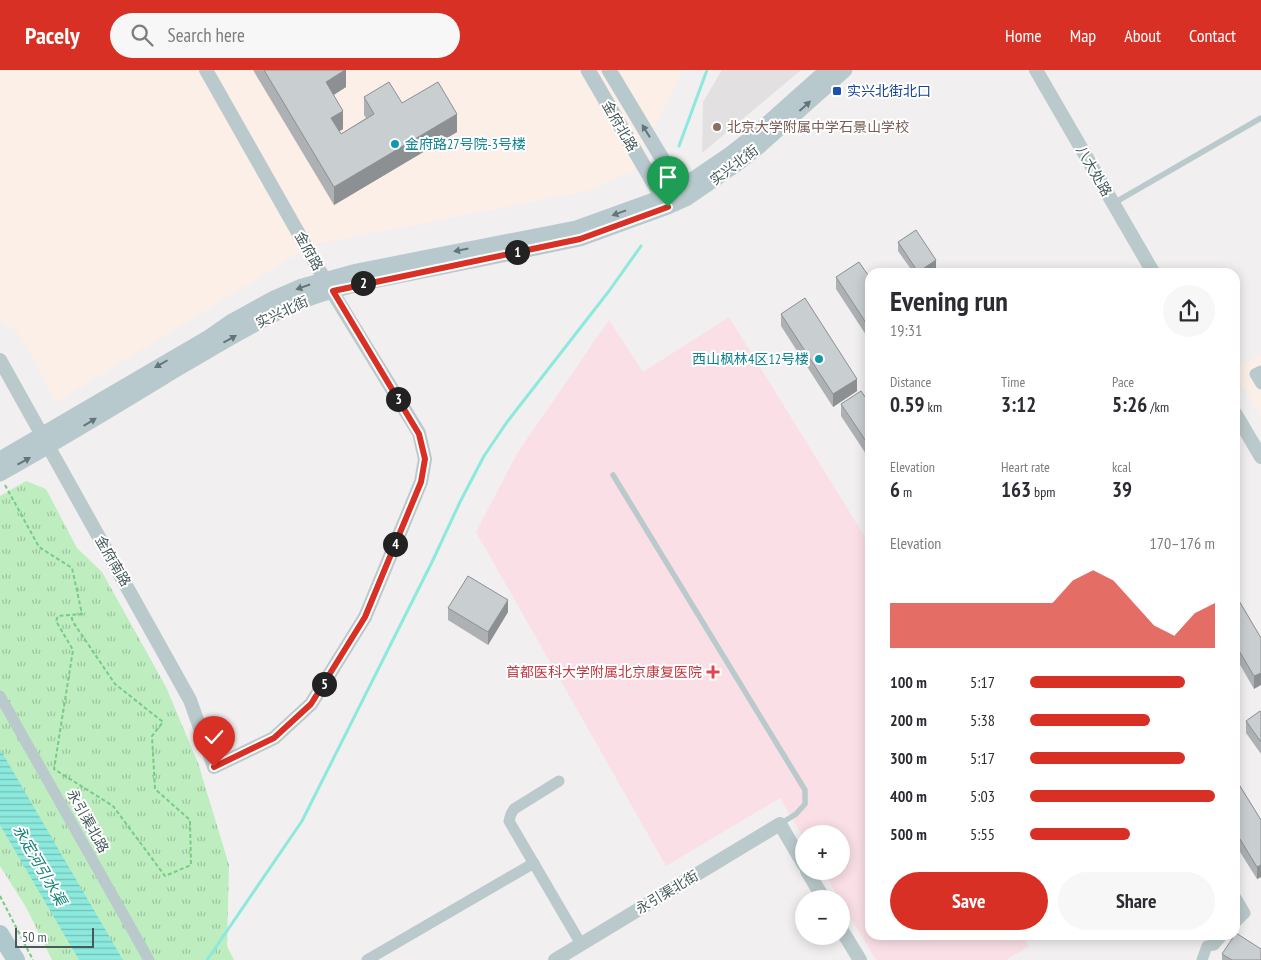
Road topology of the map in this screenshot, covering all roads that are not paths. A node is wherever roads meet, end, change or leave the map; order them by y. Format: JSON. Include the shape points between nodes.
{"nodes":[{"id":1,"x":206,"y":70,"type":"edge"},
{"id":2,"x":588,"y":70,"type":"edge"},
{"id":3,"x":609,"y":70,"type":"edge"},
{"id":4,"x":828,"y":70,"type":"edge"},
{"id":5,"x":845,"y":70,"type":"edge"},
{"id":6,"x":1036,"y":70,"type":"edge"},
{"id":7,"x":1261,"y":118,"type":"edge"},
{"id":8,"x":683,"y":193,"type":"junction"},
{"id":9,"x":665,"y":202,"type":"junction"},
{"id":10,"x":1113,"y":204,"type":"junction"},
{"id":11,"x":1151,"y":268,"type":"edge"},
{"id":12,"x":329,"y":285,"type":"junction"},
{"id":13,"x":0,"y":360,"type":"edge"},
{"id":14,"x":1261,"y":371,"type":"edge"},
{"id":15,"x":1261,"y":384,"type":"edge"},
{"id":16,"x":1240,"y":421,"type":"edge"},
{"id":17,"x":45,"y":441,"type":"junction"},
{"id":18,"x":1261,"y":457,"type":"edge"},
{"id":19,"x":0,"y":459,"type":"edge"},
{"id":20,"x":613,"y":475,"type":"dead end"},
{"id":21,"x":2,"y":479,"type":"edge"},
{"id":22,"x":0,"y":696,"type":"edge"},
{"id":23,"x":214,"y":767,"type":"joint"},
{"id":24,"x":559,"y":781,"type":"dead end"},
{"id":25,"x":780,"y":824,"type":"junction"},
{"id":26,"x":795,"y":850,"type":"edge"},
{"id":27,"x":534,"y":863,"type":"junction"},
{"id":28,"x":1240,"y":904,"type":"edge"},
{"id":29,"x":1240,"y":918,"type":"edge"},
{"id":30,"x":0,"y":934,"type":"edge"},
{"id":31,"x":1218,"y":940,"type":"edge"},
{"id":32,"x":581,"y":944,"type":"junction"},
{"id":33,"x":850,"y":944,"type":"edge"},
{"id":34,"x":16,"y":960,"type":"edge"},
{"id":35,"x":149,"y":960,"type":"edge"},
{"id":36,"x":366,"y":960,"type":"edge"},
{"id":37,"x":555,"y":960,"type":"edge"},
{"id":38,"x":860,"y":960,"type":"edge"},
{"id":39,"x":1202,"y":960,"type":"edge"}],
"edges":[{"from":1,"to":12,"type":"street","name":"金府路"},
{"from":2,"to":9,"type":"main road","name":"金府北路"},
{"from":8,"to":3,"type":"main road","name":"金府北路","one_way":true},
{"from":4,"to":8,"type":"main road","name":"实兴北街"},
{"from":8,"to":5,"type":"main road","name":"实兴北街","one_way":true,"via":[[730,169]]},
{"from":6,"to":10,"type":"street","name":"八大处路"},
{"from":7,"to":10,"type":"lane"},
{"from":8,"to":9,"type":"main road","name":"实兴北街"},
{"from":9,"to":12,"type":"main road","name":"实兴北街","via":[[576,228],[357,271]]},
{"from":10,"to":11,"type":"street","name":"八大处路"},
{"from":12,"to":17,"type":"main road","name":"实兴北街","via":[[294,290],[240,316]]},
{"from":12,"to":23,"type":"street","name":"金府路","via":[[419,434],[425,459],[421,482],[365,617],[311,704],[274,738]]},
{"from":13,"to":17,"type":"street","name":"金府南路"},
{"from":14,"to":15,"type":"street","via":[[1255,374]]},
{"from":16,"to":18,"type":"street"},
{"from":17,"to":19,"type":"main road","name":"实兴北街"},
{"from":21,"to":17,"type":"main road","name":"实兴北街","one_way":true},
{"from":17,"to":23,"type":"street","name":"金府南路","via":[[190,700]]},
{"from":20,"to":25,"type":"lane","via":[[805,790],[805,804]]},
{"from":22,"to":35,"type":"street","name":"永引渠北路"},
{"from":24,"to":27,"type":"street","via":[[511,814],[509,821]]},
{"from":25,"to":26,"type":"street"},
{"from":25,"to":32,"type":"street","name":"永引渠北街"},
{"from":27,"to":32,"type":"street"},
{"from":27,"to":36,"type":"street"},
{"from":28,"to":29,"type":"street","via":[[1245,913]]},
{"from":30,"to":34,"type":"main road"},
{"from":31,"to":39,"type":"street","via":[[1207,946]]},
{"from":32,"to":37,"type":"street","name":"永引渠北街"},
{"from":33,"to":38,"type":"street"}]}
